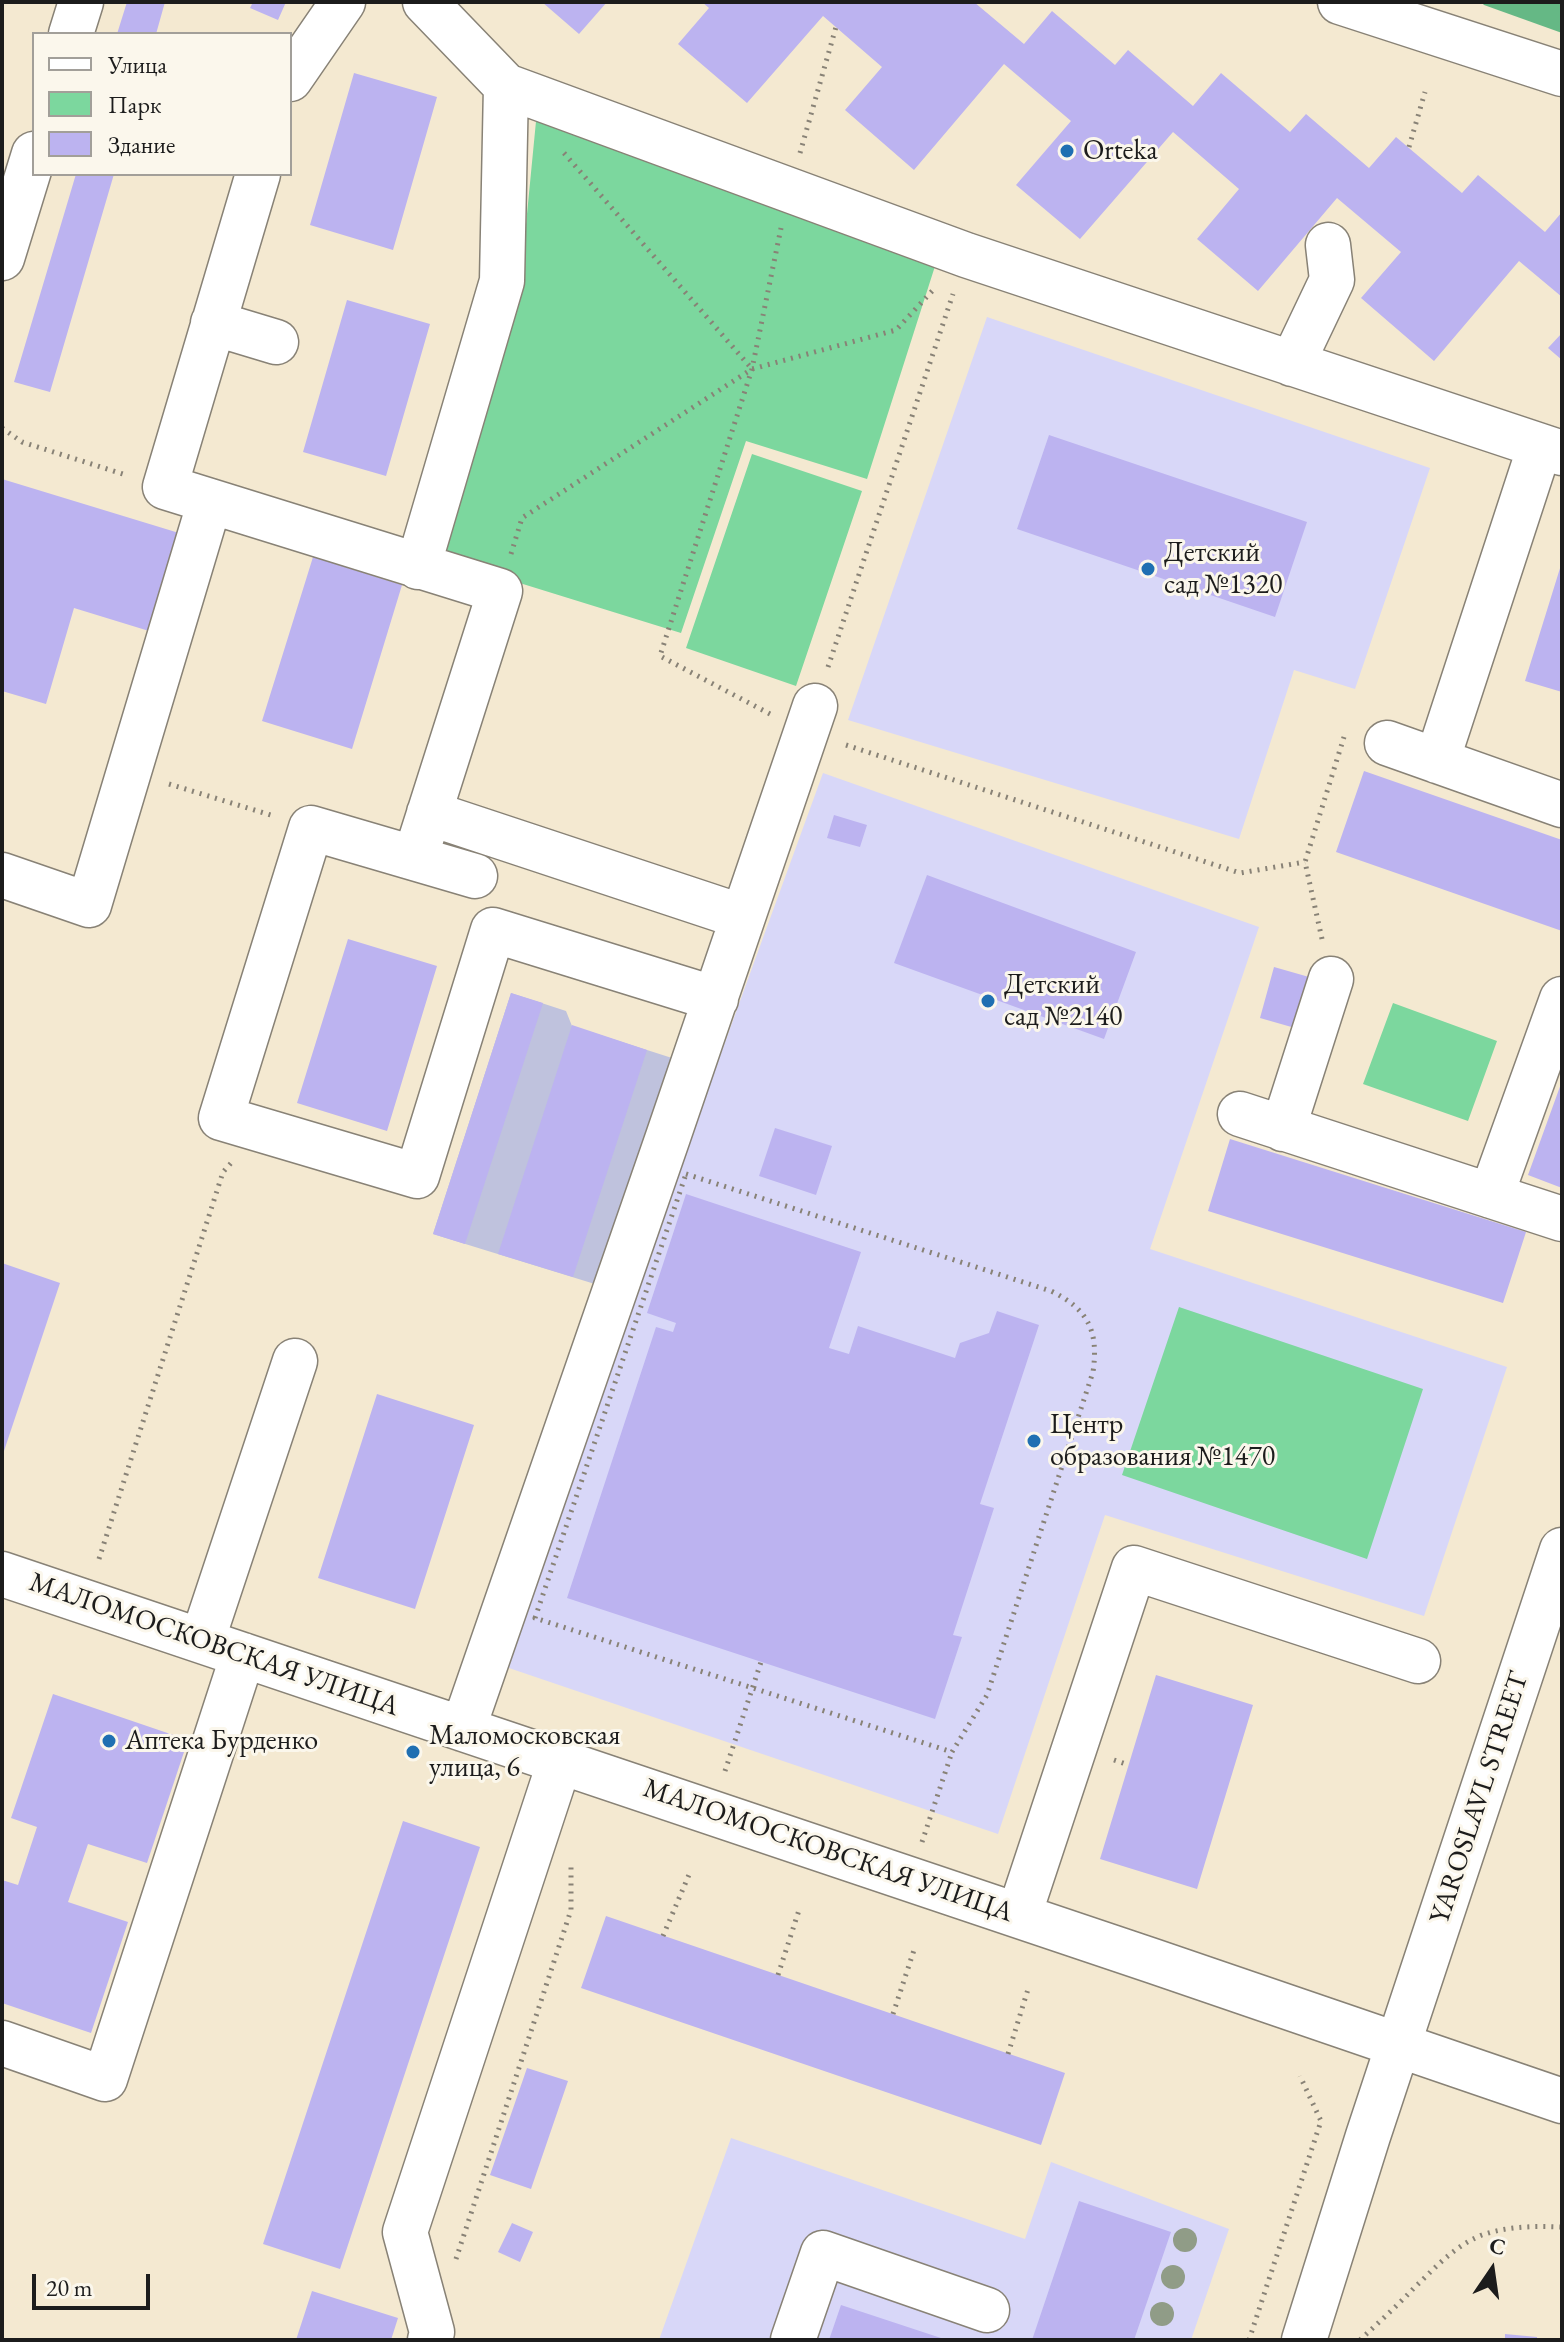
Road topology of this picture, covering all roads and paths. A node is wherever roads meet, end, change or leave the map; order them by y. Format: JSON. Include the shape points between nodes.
{"nodes":[{"id":1,"x":81,"y":2,"type":"edge"},
{"id":2,"x":343,"y":2,"type":"edge"},
{"id":3,"x":425,"y":2,"type":"edge"},
{"id":4,"x":1340,"y":2,"type":"edge"},
{"id":5,"x":1399,"y":12,"type":"edge"},
{"id":6,"x":836,"y":27,"type":"dead end"},
{"id":7,"x":72,"y":32,"type":"edge"},
{"id":8,"x":1562,"y":74,"type":"edge"},
{"id":9,"x":292,"y":76,"type":"edge"},
{"id":10,"x":506,"y":86,"type":"junction"},
{"id":11,"x":1425,"y":92,"type":"dead end"},
{"id":12,"x":558,"y":145,"type":"dead end"},
{"id":13,"x":1409,"y":147,"type":"dead end"},
{"id":14,"x":32,"y":160,"type":"edge"},
{"id":15,"x":257,"y":176,"type":"edge"},
{"id":16,"x":789,"y":190,"type":"junction"},
{"id":17,"x":1328,"y":245,"type":"dead end"},
{"id":18,"x":966,"y":255,"type":"junction"},
{"id":19,"x":2,"y":258,"type":"edge"},
{"id":20,"x":213,"y":323,"type":"junction"},
{"id":21,"x":276,"y":342,"type":"dead end"},
{"id":22,"x":1292,"y":364,"type":"junction"},
{"id":23,"x":752,"y":369,"type":"junction"},
{"id":24,"x":2,"y":428,"type":"edge"},
{"id":25,"x":1551,"y":449,"type":"edge"},
{"id":26,"x":165,"y":487,"type":"junction"},
{"id":27,"x":210,"y":501,"type":"junction"},
{"id":28,"x":418,"y":567,"type":"junction"},
{"id":29,"x":500,"y":591,"type":"junction"},
{"id":30,"x":810,"y":719,"type":"junction"},
{"id":31,"x":1387,"y":743,"type":"joint"},
{"id":32,"x":1437,"y":761,"type":"junction"},
{"id":33,"x":130,"y":772,"type":"junction"},
{"id":34,"x":1562,"y":805,"type":"edge"},
{"id":35,"x":429,"y":813,"type":"junction"},
{"id":36,"x":311,"y":828,"type":"junction"},
{"id":37,"x":415,"y":858,"type":"junction"},
{"id":38,"x":1305,"y":862,"type":"junction"},
{"id":39,"x":2,"y":875,"type":"edge"},
{"id":40,"x":475,"y":876,"type":"dead end"},
{"id":41,"x":743,"y":917,"type":"junction"},
{"id":42,"x":1331,"y":979,"type":"joint"},
{"id":43,"x":716,"y":999,"type":"junction"},
{"id":44,"x":1562,"y":999,"type":"edge"},
{"id":45,"x":1240,"y":1114,"type":"dead end"},
{"id":46,"x":1283,"y":1129,"type":"junction"},
{"id":47,"x":263,"y":1130,"type":"junction"},
{"id":48,"x":1491,"y":1196,"type":"junction"},
{"id":49,"x":1562,"y":1219,"type":"edge"},
{"id":50,"x":295,"y":1361,"type":"dead end"},
{"id":51,"x":1562,"y":1550,"type":"edge"},
{"id":52,"x":99,"y":1559,"type":"dead end"},
{"id":53,"x":2,"y":1574,"type":"edge"},
{"id":54,"x":202,"y":1641,"type":"junction"},
{"id":55,"x":243,"y":1655,"type":"junction"},
{"id":56,"x":1418,"y":1661,"type":"dead end"},
{"id":57,"x":761,"y":1662,"type":"dead end"},
{"id":58,"x":752,"y":1688,"type":"junction"},
{"id":59,"x":463,"y":1729,"type":"junction"},
{"id":60,"x":952,"y":1752,"type":"junction"},
{"id":61,"x":560,"y":1761,"type":"junction"},
{"id":62,"x":725,"y":1771,"type":"dead end"},
{"id":63,"x":571,"y":1856,"type":"dead end"},
{"id":64,"x":691,"y":1870,"type":"dead end"},
{"id":65,"x":909,"y":1879,"type":"junction"},
{"id":66,"x":800,"y":1907,"type":"dead end"},
{"id":67,"x":1019,"y":1915,"type":"junction"},
{"id":68,"x":663,"y":1936,"type":"dead end"},
{"id":69,"x":915,"y":1947,"type":"dead end"},
{"id":70,"x":778,"y":1975,"type":"dead end"},
{"id":71,"x":1029,"y":1986,"type":"dead end"},
{"id":72,"x":893,"y":2014,"type":"dead end"},
{"id":73,"x":2,"y":2043,"type":"edge"},
{"id":74,"x":1399,"y":2045,"type":"junction"},
{"id":75,"x":1008,"y":2054,"type":"dead end"},
{"id":76,"x":1300,"y":2076,"type":"dead end"},
{"id":77,"x":1562,"y":2101,"type":"edge"},
{"id":78,"x":1562,"y":2227,"type":"edge"},
{"id":79,"x":452,"y":2272,"type":"dead end"},
{"id":80,"x":987,"y":2310,"type":"dead end"},
{"id":81,"x":430,"y":2340,"type":"edge"},
{"id":82,"x":793,"y":2340,"type":"edge"},
{"id":83,"x":1249,"y":2340,"type":"edge"},
{"id":84,"x":1304,"y":2340,"type":"edge"},
{"id":85,"x":1360,"y":2340,"type":"edge"}],
"edges":[{"from":1,"to":7,"type":"street"},
{"from":2,"to":9,"type":"street"},
{"from":3,"to":10,"type":"street"},
{"from":4,"to":5,"type":"street"},
{"from":5,"to":8,"type":"street"},
{"from":6,"to":16,"type":"path"},
{"from":10,"to":16,"type":"street"},
{"from":10,"to":28,"type":"street","via":[[502,281]]},
{"from":11,"to":13,"type":"path"},
{"from":12,"to":23,"type":"path"},
{"from":14,"to":19,"type":"street"},
{"from":15,"to":20,"type":"street"},
{"from":16,"to":18,"type":"street"},
{"from":16,"to":23,"type":"path"},
{"from":17,"to":22,"type":"street","via":[[1332,280]]},
{"from":18,"to":22,"type":"street"},
{"from":18,"to":23,"type":"path","via":[[896,330]]},
{"from":18,"to":30,"type":"path"},
{"from":20,"to":21,"type":"street"},
{"from":20,"to":26,"type":"street"},
{"from":22,"to":25,"type":"street"},
{"from":23,"to":29,"type":"path","via":[[522,518]]},
{"from":23,"to":30,"type":"path","via":[[660,656]]},
{"from":24,"to":26,"type":"path","via":[[22,442]]},
{"from":25,"to":32,"type":"street"},
{"from":26,"to":27,"type":"street"},
{"from":27,"to":28,"type":"street"},
{"from":27,"to":33,"type":"street"},
{"from":28,"to":29,"type":"street"},
{"from":29,"to":35,"type":"street","via":[[449,692]]},
{"from":30,"to":38,"type":"path","via":[[1240,873]]},
{"from":30,"to":41,"type":"street"},
{"from":31,"to":32,"type":"street"},
{"from":31,"to":38,"type":"path","via":[[1347,729]]},
{"from":32,"to":34,"type":"street"},
{"from":33,"to":36,"type":"path"},
{"from":33,"to":39,"type":"street","via":[[89,905]]},
{"from":35,"to":37,"type":"street"},
{"from":35,"to":41,"type":"street"},
{"from":36,"to":37,"type":"street"},
{"from":36,"to":47,"type":"street","via":[[221,1118]]},
{"from":37,"to":40,"type":"street"},
{"from":38,"to":42,"type":"path"},
{"from":41,"to":43,"type":"street"},
{"from":42,"to":46,"type":"street"},
{"from":43,"to":47,"type":"street","via":[[493,930],[417,1176]]},
{"from":43,"to":59,"type":"street"},
{"from":44,"to":48,"type":"street"},
{"from":45,"to":46,"type":"street"},
{"from":46,"to":48,"type":"street"},
{"from":47,"to":52,"type":"path","via":[[223,1172]]},
{"from":48,"to":49,"type":"street"},
{"from":50,"to":54,"type":"street"},
{"from":51,"to":74,"type":"street","name":"YAROSLAVL STREET"},
{"from":53,"to":54,"type":"street","name":"МАЛОМОСКОВСКАЯ УЛИЦА"},
{"from":54,"to":55,"type":"street","name":"МАЛОМОСКОВСКАЯ УЛИЦА"},
{"from":55,"to":59,"type":"street","name":"МАЛОМОСКОВСКАЯ УЛИЦА"},
{"from":55,"to":73,"type":"street","via":[[105,2079]]},
{"from":56,"to":67,"type":"street","via":[[1134,1568]]},
{"from":57,"to":58,"type":"path"},
{"from":58,"to":60,"type":"path"},
{"from":58,"to":60,"type":"path","via":[[535,1618],[686,1174],[1051,1291],[1084,1314],[1093,1332],[1093,1372],[987,1695]]},
{"from":58,"to":62,"type":"path"},
{"from":59,"to":61,"type":"street","name":"МАЛОМОСКОВСКАЯ УЛИЦА"},
{"from":60,"to":65,"type":"path"},
{"from":61,"to":65,"type":"street","name":"МАЛОМОСКОВСКАЯ УЛИЦА"},
{"from":61,"to":81,"type":"street","via":[[405,2232]]},
{"from":63,"to":79,"type":"path","via":[[571,1910]]},
{"from":64,"to":68,"type":"path"},
{"from":65,"to":67,"type":"street","name":"МАЛОМОСКОВСКАЯ УЛИЦА"},
{"from":66,"to":70,"type":"path"},
{"from":67,"to":74,"type":"street","name":"МАЛОМОСКОВСКАЯ УЛИЦА"},
{"from":69,"to":72,"type":"path"},
{"from":71,"to":75,"type":"path"},
{"from":74,"to":77,"type":"street","name":"МАЛОМОСКОВСКАЯ УЛИЦА"},
{"from":74,"to":84,"type":"street","name":"YAROSLAVL STREET"},
{"from":76,"to":83,"type":"path","via":[[1321,2121]]},
{"from":78,"to":85,"type":"path","via":[[1501,2230],[1460,2246]]},
{"from":80,"to":82,"type":"street","via":[[823,2253]]}]}
